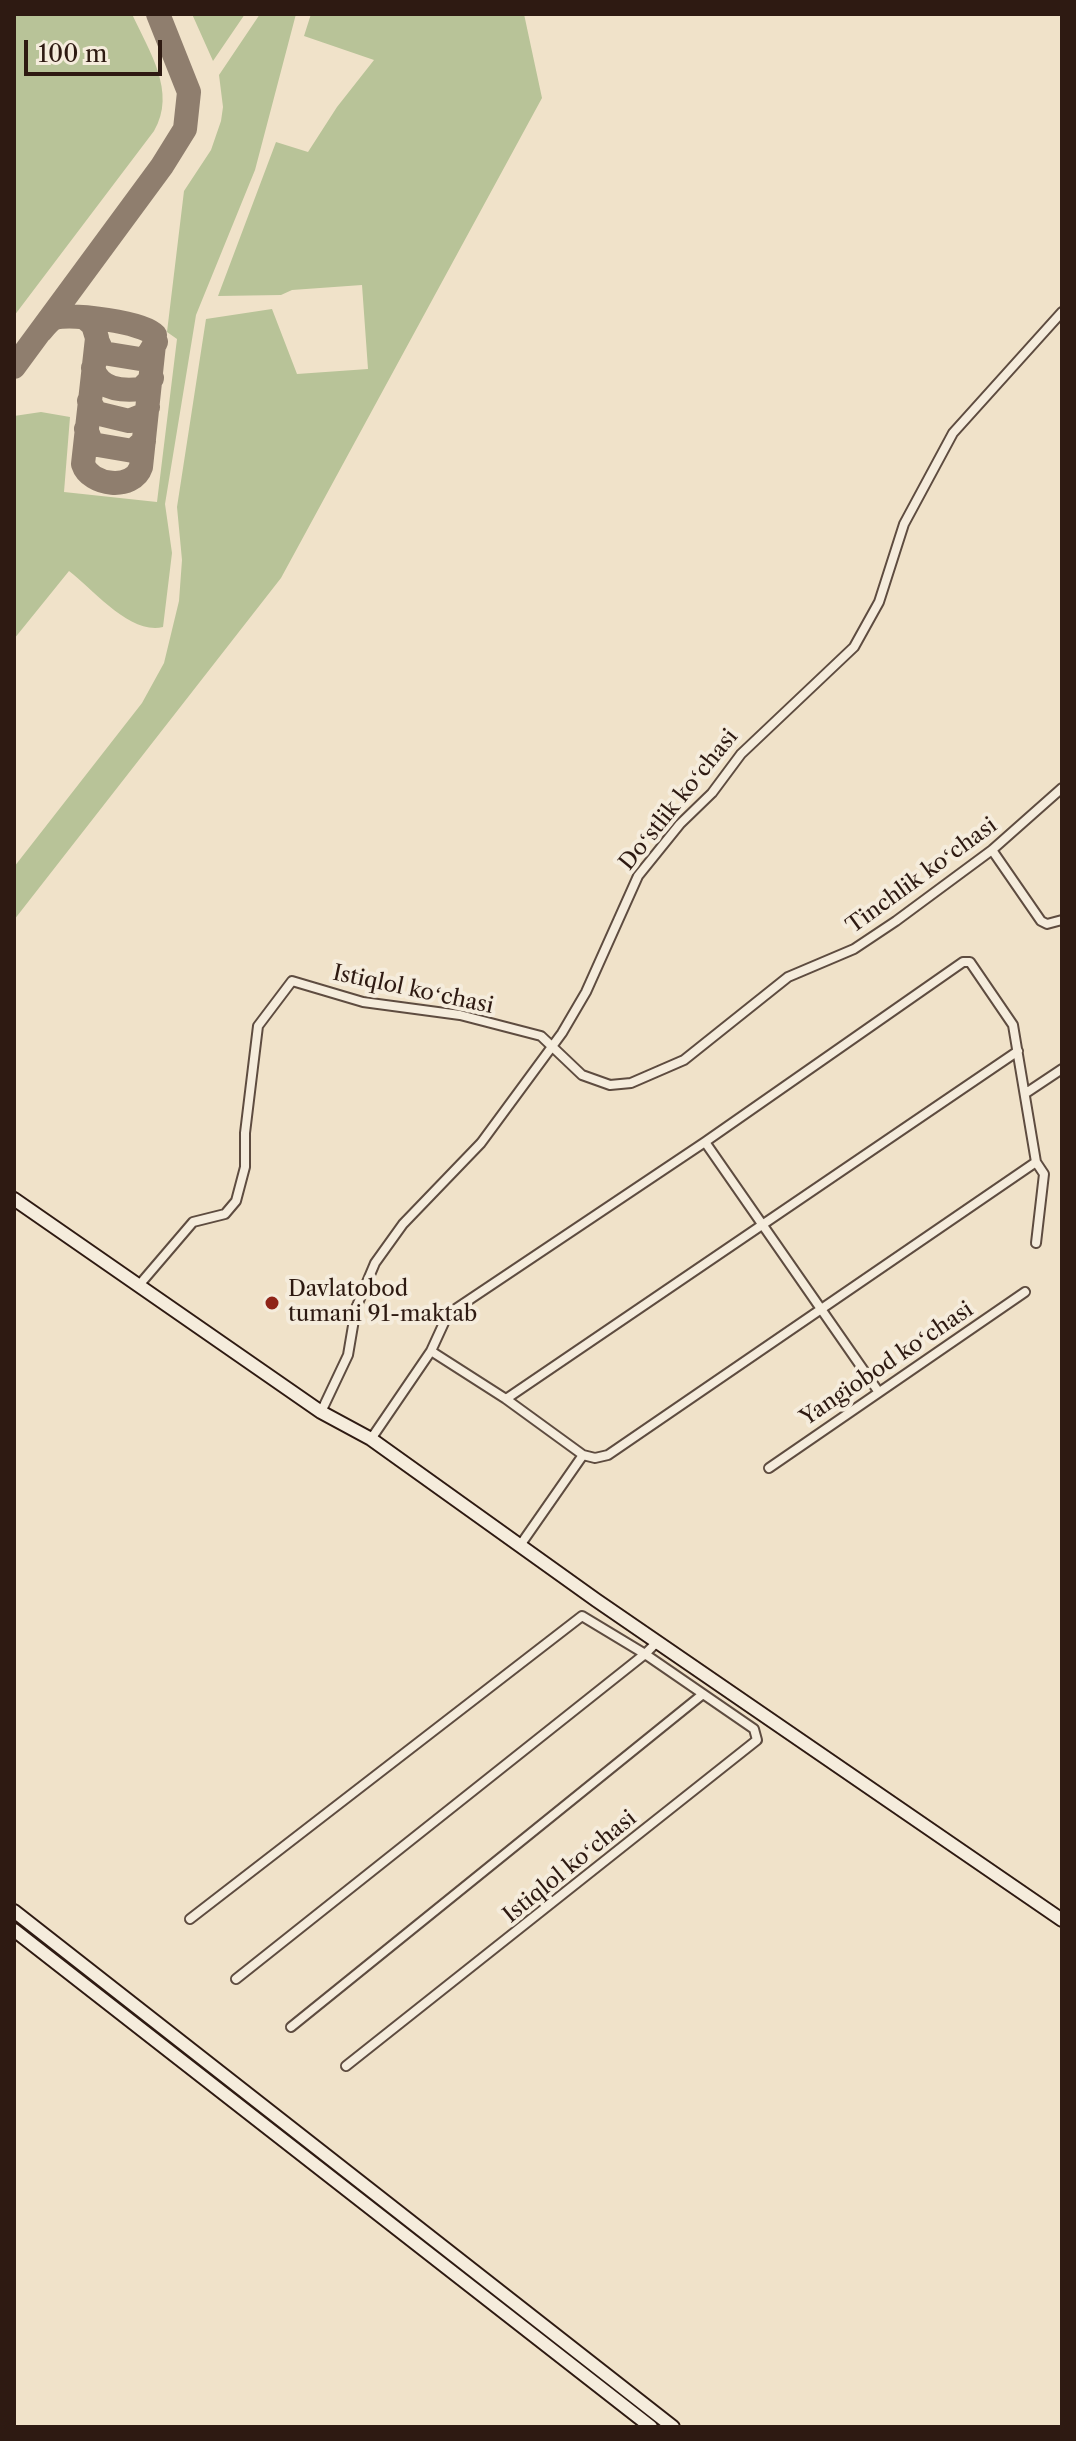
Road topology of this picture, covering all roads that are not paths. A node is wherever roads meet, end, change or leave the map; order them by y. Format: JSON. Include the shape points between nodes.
{"nodes":[{"id":1,"x":1062,"y":312,"type":"edge"},
{"id":2,"x":1062,"y":788,"type":"edge"},
{"id":3,"x":992,"y":850,"type":"junction"},
{"id":4,"x":1062,"y":920,"type":"edge"},
{"id":5,"x":553,"y":1044,"type":"junction"},
{"id":6,"x":1018,"y":1051,"type":"junction"},
{"id":7,"x":1062,"y":1069,"type":"edge"},
{"id":8,"x":1026,"y":1093,"type":"junction"},
{"id":9,"x":705,"y":1142,"type":"junction"},
{"id":10,"x":1036,"y":1162,"type":"junction"},
{"id":11,"x":14,"y":1199,"type":"edge"},
{"id":12,"x":763,"y":1226,"type":"junction"},
{"id":13,"x":1036,"y":1243,"type":"dead end"},
{"id":14,"x":140,"y":1284,"type":"junction"},
{"id":15,"x":1025,"y":1292,"type":"dead end"},
{"id":16,"x":823,"y":1311,"type":"junction"},
{"id":17,"x":431,"y":1351,"type":"junction"},
{"id":18,"x":878,"y":1391,"type":"junction"},
{"id":19,"x":506,"y":1399,"type":"junction"},
{"id":20,"x":321,"y":1412,"type":"junction"},
{"id":21,"x":371,"y":1439,"type":"junction"},
{"id":22,"x":583,"y":1455,"type":"junction"},
{"id":23,"x":769,"y":1468,"type":"dead end"},
{"id":24,"x":521,"y":1544,"type":"junction"},
{"id":25,"x":657,"y":1642,"type":"junction"},
{"id":26,"x":645,"y":1654,"type":"junction"},
{"id":27,"x":703,"y":1694,"type":"junction"},
{"id":28,"x":14,"y":1911,"type":"edge"},
{"id":29,"x":190,"y":1919,"type":"dead end"},
{"id":30,"x":1062,"y":1920,"type":"edge"},
{"id":31,"x":14,"y":1930,"type":"edge"},
{"id":32,"x":236,"y":1979,"type":"dead end"},
{"id":33,"x":291,"y":2027,"type":"dead end"},
{"id":34,"x":346,"y":2066,"type":"dead end"},
{"id":35,"x":651,"y":2427,"type":"edge"},
{"id":36,"x":673,"y":2427,"type":"edge"}],
"edges":[{"from":1,"to":5,"type":"street","name":"Doʻstlik koʻchasi","via":[[953,433],[904,524],[879,602],[854,647],[741,754],[638,876],[586,992]]},
{"from":2,"to":3,"type":"street","name":"Tinchlik koʻchasi"},
{"from":3,"to":4,"type":"street","via":[[1035,915],[1047,924]]},
{"from":3,"to":5,"type":"street","name":"Tinchlik koʻchasi","via":[[854,949],[788,977],[684,1060],[654,1075],[631,1083],[594,1081]]},
{"from":5,"to":14,"type":"street","name":"Istiqlol koʻchasi","via":[[473,1017],[386,1007],[292,981],[258,1026],[245,1167],[236,1201],[225,1214],[193,1222]]},
{"from":5,"to":20,"type":"street","name":"Doʻstlik koʻchasi","via":[[481,1143],[403,1224],[375,1263],[356,1308],[348,1355]]},
{"from":6,"to":8,"type":"street"},
{"from":6,"to":9,"type":"street","via":[[1013,1025],[967,961]]},
{"from":6,"to":12,"type":"street"},
{"from":7,"to":8,"type":"street"},
{"from":8,"to":10,"type":"street"},
{"from":9,"to":12,"type":"street"},
{"from":9,"to":17,"type":"street","via":[[448,1314]]},
{"from":10,"to":13,"type":"street","via":[[1044,1174]]},
{"from":10,"to":16,"type":"street"},
{"from":11,"to":14,"type":"street"},
{"from":12,"to":16,"type":"street"},
{"from":12,"to":19,"type":"street"},
{"from":14,"to":20,"type":"street"},
{"from":15,"to":18,"type":"street","name":"Yangiobod koʻchasi"},
{"from":16,"to":18,"type":"street"},
{"from":16,"to":22,"type":"street","via":[[608,1455]]},
{"from":17,"to":19,"type":"street"},
{"from":17,"to":21,"type":"street"},
{"from":18,"to":23,"type":"street","name":"Yangiobod koʻchasi"},
{"from":19,"to":22,"type":"street"},
{"from":20,"to":21,"type":"street"},
{"from":21,"to":24,"type":"street"},
{"from":22,"to":24,"type":"street"},
{"from":24,"to":25,"type":"street"},
{"from":25,"to":26,"type":"street"},
{"from":25,"to":30,"type":"street"},
{"from":26,"to":27,"type":"street","name":"Istiqlol koʻchasi"},
{"from":26,"to":29,"type":"street","name":"Istiqlol koʻchasi","via":[[582,1616]]},
{"from":26,"to":32,"type":"street"},
{"from":27,"to":33,"type":"street"},
{"from":27,"to":34,"type":"street","name":"Istiqlol koʻchasi","via":[[754,1729],[757,1740]]},
{"from":28,"to":36,"type":"street"},
{"from":31,"to":35,"type":"street"}]}
